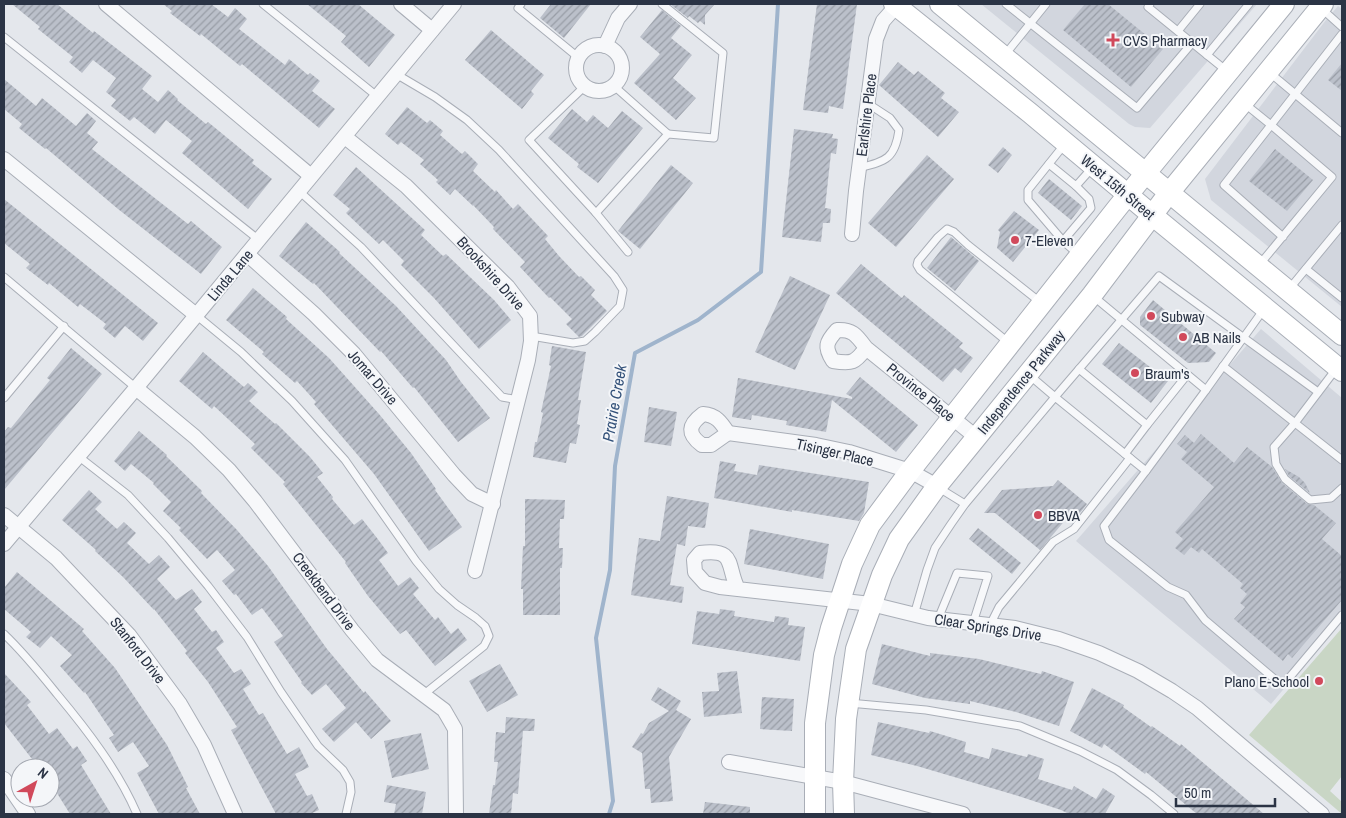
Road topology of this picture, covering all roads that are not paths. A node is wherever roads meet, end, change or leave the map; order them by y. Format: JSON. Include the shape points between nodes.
{"nodes":[{"id":1,"x":106,"y":4,"type":"edge"},
{"id":2,"x":263,"y":4,"type":"edge"},
{"id":3,"x":401,"y":4,"type":"edge"},
{"id":4,"x":454,"y":4,"type":"edge"},
{"id":5,"x":521,"y":4,"type":"edge"},
{"id":6,"x":630,"y":4,"type":"edge"},
{"id":7,"x":662,"y":4,"type":"edge"},
{"id":8,"x":896,"y":4,"type":"edge"},
{"id":9,"x":1006,"y":4,"type":"edge"},
{"id":10,"x":1046,"y":4,"type":"edge"},
{"id":11,"x":1200,"y":4,"type":"edge"},
{"id":12,"x":1249,"y":4,"type":"edge"},
{"id":13,"x":1284,"y":4,"type":"edge"},
{"id":14,"x":1147,"y":5,"type":"edge"},
{"id":15,"x":948,"y":6,"type":"edge"},
{"id":16,"x":1322,"y":6,"type":"edge"},
{"id":17,"x":1030,"y":23,"type":"junction"},
{"id":18,"x":1342,"y":27,"type":"edge"},
{"id":19,"x":432,"y":30,"type":"junction"},
{"id":20,"x":1178,"y":31,"type":"junction"},
{"id":21,"x":1342,"y":34,"type":"edge"},
{"id":22,"x":4,"y":37,"type":"edge"},
{"id":23,"x":1192,"y":42,"type":"junction"},
{"id":24,"x":605,"y":46,"type":"junction"},
{"id":25,"x":1246,"y":51,"type":"junction"},
{"id":26,"x":1208,"y":55,"type":"junction"},
{"id":27,"x":1003,"y":56,"type":"junction"},
{"id":28,"x":579,"y":58,"type":"junction"},
{"id":29,"x":1268,"y":71,"type":"junction"},
{"id":30,"x":1228,"y":72,"type":"junction"},
{"id":31,"x":396,"y":74,"type":"junction"},
{"id":32,"x":585,"y":86,"type":"junction"},
{"id":33,"x":614,"y":86,"type":"junction"},
{"id":34,"x":1295,"y":94,"type":"junction"},
{"id":35,"x":378,"y":97,"type":"junction"},
{"id":36,"x":1243,"y":102,"type":"junction"},
{"id":37,"x":867,"y":103,"type":"junction"},
{"id":38,"x":1271,"y":125,"type":"junction"},
{"id":39,"x":1342,"y":133,"type":"edge"},
{"id":40,"x":668,"y":134,"type":"junction"},
{"id":41,"x":345,"y":137,"type":"junction"},
{"id":42,"x":1066,"y":143,"type":"junction"},
{"id":43,"x":4,"y":159,"type":"edge"},
{"id":44,"x":1049,"y":164,"type":"junction"},
{"id":45,"x":1094,"y":166,"type":"junction"},
{"id":46,"x":859,"y":168,"type":"junction"},
{"id":47,"x":1146,"y":173,"type":"junction"},
{"id":48,"x":311,"y":176,"type":"junction"},
{"id":49,"x":1076,"y":186,"type":"junction"},
{"id":50,"x":298,"y":191,"type":"junction"},
{"id":51,"x":1169,"y":193,"type":"junction"},
{"id":52,"x":1128,"y":196,"type":"junction"},
{"id":53,"x":596,"y":213,"type":"junction"},
{"id":54,"x":1152,"y":216,"type":"junction"},
{"id":55,"x":1342,"y":225,"type":"edge"},
{"id":56,"x":852,"y":234,"type":"dead end"},
{"id":57,"x":1283,"y":237,"type":"junction"},
{"id":58,"x":259,"y":240,"type":"junction"},
{"id":59,"x":1063,"y":241,"type":"junction"},
{"id":60,"x":628,"y":252,"type":"dead end"},
{"id":61,"x":247,"y":254,"type":"junction"},
{"id":62,"x":1080,"y":256,"type":"junction"},
{"id":63,"x":1258,"y":267,"type":"junction"},
{"id":64,"x":1306,"y":269,"type":"junction"},
{"id":65,"x":4,"y":277,"type":"edge"},
{"id":66,"x":1288,"y":290,"type":"junction"},
{"id":67,"x":1092,"y":295,"type":"junction"},
{"id":68,"x":1342,"y":298,"type":"edge"},
{"id":69,"x":1042,"y":304,"type":"junction"},
{"id":70,"x":1266,"y":307,"type":"junction"},
{"id":71,"x":196,"y":315,"type":"junction"},
{"id":72,"x":1121,"y":319,"type":"junction"},
{"id":73,"x":64,"y":326,"type":"junction"},
{"id":74,"x":1342,"y":335,"type":"edge"},
{"id":75,"x":531,"y":336,"type":"junction"},
{"id":76,"x":1243,"y":338,"type":"junction"},
{"id":77,"x":866,"y":348,"type":"dead end"},
{"id":78,"x":1007,"y":349,"type":"junction"},
{"id":79,"x":1223,"y":366,"type":"junction"},
{"id":80,"x":1079,"y":369,"type":"junction"},
{"id":81,"x":1340,"y":369,"type":"edge"},
{"id":82,"x":1028,"y":374,"type":"junction"},
{"id":83,"x":1187,"y":375,"type":"junction"},
{"id":84,"x":136,"y":388,"type":"junction"},
{"id":85,"x":1206,"y":390,"type":"junction"},
{"id":86,"x":1318,"y":392,"type":"junction"},
{"id":87,"x":1056,"y":397,"type":"junction"},
{"id":88,"x":4,"y":398,"type":"edge"},
{"id":89,"x":518,"y":400,"type":"junction"},
{"id":90,"x":953,"y":417,"type":"junction"},
{"id":91,"x":1295,"y":423,"type":"junction"},
{"id":92,"x":1147,"y":424,"type":"junction"},
{"id":93,"x":728,"y":433,"type":"dead end"},
{"id":94,"x":976,"y":437,"type":"junction"},
{"id":95,"x":78,"y":456,"type":"junction"},
{"id":96,"x":1128,"y":456,"type":"junction"},
{"id":97,"x":1342,"y":460,"type":"edge"},
{"id":98,"x":910,"y":471,"type":"junction"},
{"id":99,"x":1146,"y":471,"type":"junction"},
{"id":100,"x":936,"y":486,"type":"junction"},
{"id":101,"x":1342,"y":488,"type":"edge"},
{"id":102,"x":493,"y":504,"type":"junction"},
{"id":103,"x":965,"y":504,"type":"junction"},
{"id":104,"x":4,"y":515,"type":"edge"},
{"id":105,"x":18,"y":527,"type":"junction"},
{"id":106,"x":4,"y":544,"type":"edge"},
{"id":107,"x":475,"y":571,"type":"dead end"},
{"id":108,"x":738,"y":589,"type":"dead end"},
{"id":109,"x":840,"y":600,"type":"junction"},
{"id":110,"x":871,"y":604,"type":"junction"},
{"id":111,"x":914,"y":615,"type":"junction"},
{"id":112,"x":1342,"y":615,"type":"edge"},
{"id":113,"x":938,"y":619,"type":"junction"},
{"id":114,"x":974,"y":623,"type":"junction"},
{"id":115,"x":990,"y":625,"type":"junction"},
{"id":116,"x":4,"y":634,"type":"edge"},
{"id":117,"x":423,"y":695,"type":"junction"},
{"id":118,"x":848,"y":703,"type":"junction"},
{"id":119,"x":729,"y":762,"type":"dead end"},
{"id":120,"x":814,"y":777,"type":"junction"},
{"id":121,"x":4,"y":779,"type":"edge"},
{"id":122,"x":844,"y":782,"type":"junction"},
{"id":123,"x":28,"y":814,"type":"edge"},
{"id":124,"x":137,"y":814,"type":"edge"},
{"id":125,"x":235,"y":814,"type":"edge"},
{"id":126,"x":346,"y":814,"type":"edge"},
{"id":127,"x":456,"y":814,"type":"edge"},
{"id":128,"x":815,"y":814,"type":"edge"},
{"id":129,"x":844,"y":814,"type":"edge"},
{"id":130,"x":963,"y":814,"type":"edge"},
{"id":131,"x":1174,"y":814,"type":"edge"},
{"id":132,"x":1322,"y":814,"type":"edge"}],
"edges":[{"from":1,"to":48,"type":"street"},
{"from":2,"to":35,"type":"lane"},
{"from":3,"to":19,"type":"street"},
{"from":4,"to":19,"type":"street","name":"Linda Lane"},
{"from":5,"to":28,"type":"lane","via":[[518,8]]},
{"from":6,"to":24,"type":"street","via":[[618,18]]},
{"from":7,"to":40,"type":"lane","via":[[723,53],[714,138]]},
{"from":8,"to":37,"type":"street","name":"Earlshire Place","via":[[876,39]]},
{"from":8,"to":42,"type":"main road","name":"West 15th Street"},
{"from":9,"to":17,"type":"lane"},
{"from":10,"to":17,"type":"lane"},
{"from":11,"to":20,"type":"lane"},
{"from":12,"to":26,"type":"lane"},
{"from":13,"to":25,"type":"main road","name":"Independence Parkway"},
{"from":14,"to":20,"type":"lane"},
{"from":15,"to":27,"type":"main road","name":"West 15th Street"},
{"from":16,"to":18,"type":"lane"},
{"from":16,"to":29,"type":"main road","name":"Independence Parkway"},
{"from":17,"to":23,"type":"lane","via":[[1136,108]]},
{"from":17,"to":27,"type":"lane"},
{"from":19,"to":31,"type":"street","name":"Linda Lane"},
{"from":20,"to":23,"type":"lane"},
{"from":21,"to":34,"type":"lane"},
{"from":22,"to":58,"type":"lane"},
{"from":23,"to":26,"type":"lane"},
{"from":24,"to":28,"type":"street","via":[[590,47]]},
{"from":24,"to":33,"type":"street","via":[[617,54],[622,67],[622,74]]},
{"from":25,"to":29,"type":"main road"},
{"from":25,"to":30,"type":"main road","name":"Independence Parkway"},
{"from":26,"to":30,"type":"lane"},
{"from":27,"to":47,"type":"main road","name":"West 15th Street"},
{"from":28,"to":32,"type":"street","via":[[577,73]]},
{"from":29,"to":34,"type":"lane"},
{"from":29,"to":36,"type":"main road","name":"Independence Parkway"},
{"from":30,"to":47,"type":"main road","name":"Independence Parkway"},
{"from":31,"to":35,"type":"street","name":"Linda Lane"},
{"from":31,"to":75,"type":"lane","via":[[467,120],[499,150],[614,276],[623,290],[620,306],[585,340],[573,343]]},
{"from":32,"to":33,"type":"street","via":[[599,91]]},
{"from":32,"to":53,"type":"lane","via":[[529,140]]},
{"from":33,"to":40,"type":"lane"},
{"from":34,"to":38,"type":"lane"},
{"from":34,"to":39,"type":"lane"},
{"from":35,"to":41,"type":"street","name":"Linda Lane"},
{"from":36,"to":38,"type":"lane"},
{"from":36,"to":51,"type":"main road","name":"Independence Parkway"},
{"from":37,"to":46,"type":"street","name":"Earlshire Place"},
{"from":37,"to":46,"type":"lane","via":[[890,118],[899,130],[897,145],[890,156]]},
{"from":38,"to":57,"type":"lane","via":[[1224,186]]},
{"from":38,"to":57,"type":"lane","via":[[1332,177]]},
{"from":40,"to":53,"type":"lane"},
{"from":41,"to":48,"type":"street","name":"Linda Lane"},
{"from":41,"to":75,"type":"street","name":"Brookshire Drive","via":[[406,186],[508,287],[530,316]]},
{"from":42,"to":44,"type":"lane"},
{"from":42,"to":45,"type":"main road","name":"West 15th Street"},
{"from":43,"to":71,"type":"street"},
{"from":44,"to":49,"type":"lane"},
{"from":44,"to":59,"type":"lane","via":[[1028,190],[1028,200]]},
{"from":45,"to":49,"type":"lane"},
{"from":45,"to":52,"type":"main road","name":"West 15th Street"},
{"from":46,"to":56,"type":"street","name":"Earlshire Place"},
{"from":47,"to":51,"type":"main road","name":"West 15th Street"},
{"from":47,"to":52,"type":"main road","name":"Independence Parkway"},
{"from":48,"to":50,"type":"street","name":"Linda Lane"},
{"from":49,"to":59,"type":"lane","via":[[1089,199],[1091,208]]},
{"from":50,"to":58,"type":"street","name":"Linda Lane"},
{"from":50,"to":89,"type":"lane","via":[[362,247],[502,397]]},
{"from":51,"to":54,"type":"main road","name":"Independence Parkway"},
{"from":51,"to":63,"type":"main road","name":"West 15th Street"},
{"from":52,"to":54,"type":"main road","name":"West 15th Street"},
{"from":52,"to":62,"type":"main road","name":"Independence Parkway"},
{"from":53,"to":60,"type":"lane"},
{"from":54,"to":67,"type":"main road","name":"Independence Parkway"},
{"from":54,"to":70,"type":"main road","name":"West 15th Street"},
{"from":55,"to":64,"type":"lane"},
{"from":57,"to":63,"type":"lane"},
{"from":58,"to":61,"type":"street","name":"Linda Lane"},
{"from":59,"to":62,"type":"lane"},
{"from":61,"to":71,"type":"street","name":"Linda Lane"},
{"from":61,"to":102,"type":"street","name":"Jomar Drive","via":[[354,354],[472,494]]},
{"from":62,"to":69,"type":"main road","name":"Independence Parkway"},
{"from":63,"to":66,"type":"main road","name":"West 15th Street"},
{"from":64,"to":66,"type":"lane"},
{"from":64,"to":68,"type":"lane"},
{"from":65,"to":73,"type":"lane"},
{"from":66,"to":74,"type":"main road","name":"West 15th Street"},
{"from":67,"to":72,"type":"lane"},
{"from":67,"to":82,"type":"main road","name":"Independence Parkway"},
{"from":69,"to":78,"type":"main road","name":"Independence Parkway"},
{"from":69,"to":78,"type":"lane","via":[[948,229],[918,261],[920,270]]},
{"from":70,"to":76,"type":"lane"},
{"from":70,"to":81,"type":"main road","name":"West 15th Street"},
{"from":71,"to":84,"type":"street","name":"Linda Lane"},
{"from":71,"to":117,"type":"lane","via":[[241,352],[292,402],[345,460],[439,589],[485,626],[489,636],[484,646]]},
{"from":72,"to":76,"type":"lane","via":[[1159,276]]},
{"from":72,"to":80,"type":"lane"},
{"from":72,"to":83,"type":"lane"},
{"from":73,"to":84,"type":"lane"},
{"from":73,"to":88,"type":"lane"},
{"from":75,"to":89,"type":"street","name":"Brookshire Drive"},
{"from":76,"to":79,"type":"lane"},
{"from":76,"to":86,"type":"lane"},
{"from":77,"to":90,"type":"street","name":"Province Place"},
{"from":78,"to":82,"type":"main road"},
{"from":78,"to":90,"type":"main road","name":"Independence Parkway"},
{"from":79,"to":85,"type":"lane"},
{"from":79,"to":91,"type":"lane"},
{"from":80,"to":87,"type":"lane"},
{"from":80,"to":92,"type":"lane"},
{"from":81,"to":86,"type":"lane"},
{"from":82,"to":87,"type":"lane"},
{"from":82,"to":94,"type":"main road","name":"Independence Parkway"},
{"from":83,"to":85,"type":"lane"},
{"from":83,"to":92,"type":"lane"},
{"from":84,"to":95,"type":"street","name":"Linda Lane"},
{"from":84,"to":117,"type":"street","name":"Creekbend Drive","via":[[229,470],[377,660]]},
{"from":85,"to":99,"type":"lane"},
{"from":86,"to":91,"type":"lane"},
{"from":87,"to":96,"type":"lane"},
{"from":87,"to":103,"type":"lane"},
{"from":89,"to":102,"type":"street","name":"Brookshire Drive"},
{"from":90,"to":94,"type":"street","name":"Province Place"},
{"from":90,"to":98,"type":"main road","name":"Independence Parkway"},
{"from":91,"to":97,"type":"lane"},
{"from":91,"to":101,"type":"lane","via":[[1274,447],[1276,464],[1285,479],[1310,500],[1331,498]]},
{"from":92,"to":96,"type":"lane"},
{"from":93,"to":98,"type":"street","name":"Tisinger Place","via":[[816,445]]},
{"from":94,"to":100,"type":"main road","name":"Independence Parkway"},
{"from":95,"to":105,"type":"street","name":"Linda Lane"},
{"from":95,"to":126,"type":"lane","via":[[128,495],[162,531],[247,636],[318,746],[343,770],[350,782]]},
{"from":96,"to":99,"type":"lane"},
{"from":96,"to":115,"type":"lane","via":[[1074,529],[1052,542],[999,607]]},
{"from":98,"to":100,"type":"street","name":"Tisinger Place"},
{"from":98,"to":109,"type":"main road","name":"Independence Parkway","via":[[870,525]]},
{"from":99,"to":112,"type":"lane","via":[[1104,526],[1109,540],[1168,587],[1186,595],[1205,620],[1278,682],[1284,684]]},
{"from":100,"to":103,"type":"lane"},
{"from":100,"to":110,"type":"main road","name":"Independence Parkway","via":[[899,539]]},
{"from":102,"to":107,"type":"street","name":"Brookshire Drive"},
{"from":103,"to":111,"type":"lane","via":[[936,548]]},
{"from":104,"to":105,"type":"street","name":"Stanford Drive"},
{"from":105,"to":106,"type":"street","name":"Linda Lane"},
{"from":105,"to":125,"type":"street","name":"Stanford Drive","via":[[56,558],[129,635],[180,704],[204,745]]},
{"from":108,"to":109,"type":"street","name":"Clear Springs Drive"},
{"from":109,"to":110,"type":"street","name":"Clear Springs Drive"},
{"from":109,"to":120,"type":"main road","name":"Independence Parkway","via":[[824,656]]},
{"from":110,"to":111,"type":"street","name":"Clear Springs Drive"},
{"from":110,"to":118,"type":"main road","name":"Independence Parkway","via":[[856,649]]},
{"from":111,"to":113,"type":"street","name":"Clear Springs Drive"},
{"from":113,"to":114,"type":"street","name":"Clear Springs Drive"},
{"from":113,"to":114,"type":"lane","via":[[957,573],[988,576]]},
{"from":114,"to":115,"type":"street","name":"Clear Springs Drive"},
{"from":115,"to":132,"type":"street","name":"Clear Springs Drive","via":[[1059,639],[1138,671],[1197,708]]},
{"from":116,"to":124,"type":"lane","via":[[24,653],[79,720],[110,765]]},
{"from":117,"to":127,"type":"street","name":"Creekbend Drive","via":[[444,710],[455,729]]},
{"from":118,"to":122,"type":"main road","name":"Independence Parkway"},
{"from":118,"to":131,"type":"lane","via":[[926,710],[1020,726],[1116,770]]},
{"from":119,"to":120,"type":"street"},
{"from":120,"to":122,"type":"street"},
{"from":120,"to":128,"type":"main road","name":"Independence Parkway"},
{"from":121,"to":123,"type":"street"},
{"from":122,"to":129,"type":"main road","name":"Independence Parkway"},
{"from":122,"to":130,"type":"street"}]}
